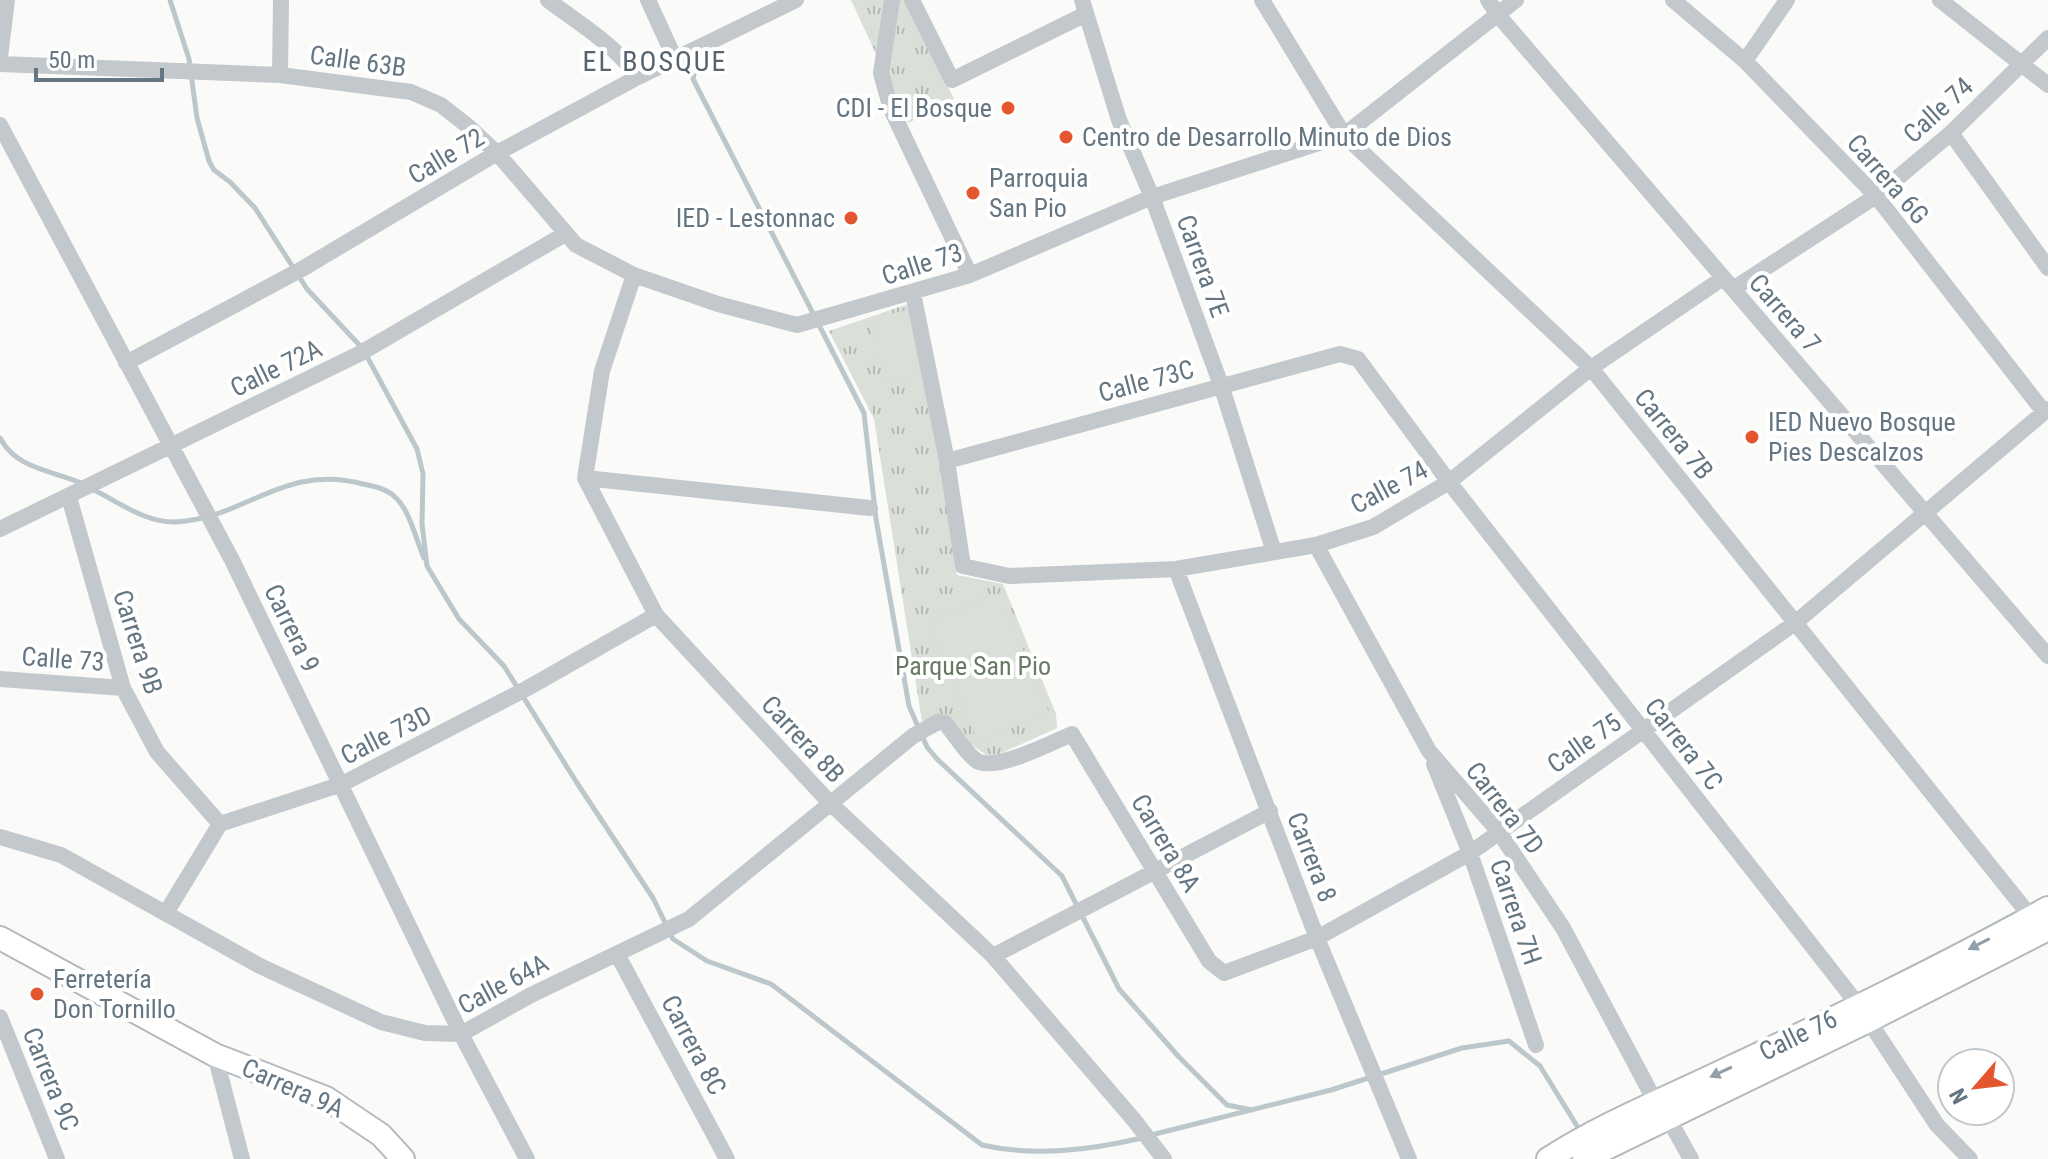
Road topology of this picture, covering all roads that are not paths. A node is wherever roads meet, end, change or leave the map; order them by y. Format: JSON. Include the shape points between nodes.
{"nodes":[{"id":1,"x":7,"y":0,"type":"edge"},
{"id":2,"x":281,"y":0,"type":"edge"},
{"id":3,"x":548,"y":0,"type":"edge"},
{"id":4,"x":648,"y":0,"type":"edge"},
{"id":5,"x":796,"y":0,"type":"edge"},
{"id":6,"x":892,"y":0,"type":"edge"},
{"id":7,"x":912,"y":0,"type":"edge"},
{"id":8,"x":1262,"y":0,"type":"edge"},
{"id":9,"x":1488,"y":0,"type":"edge"},
{"id":10,"x":1516,"y":0,"type":"edge"},
{"id":11,"x":1673,"y":0,"type":"edge"},
{"id":12,"x":1787,"y":0,"type":"edge"},
{"id":13,"x":1940,"y":0,"type":"edge"},
{"id":14,"x":1084,"y":7,"type":"edge"},
{"id":15,"x":1498,"y":15,"type":"junction"},
{"id":16,"x":2048,"y":38,"type":"edge"},
{"id":17,"x":0,"y":57,"type":"edge"},
{"id":18,"x":675,"y":59,"type":"junction"},
{"id":19,"x":1745,"y":61,"type":"junction"},
{"id":20,"x":0,"y":64,"type":"edge"},
{"id":21,"x":2024,"y":64,"type":"junction"},
{"id":22,"x":280,"y":75,"type":"junction"},
{"id":23,"x":638,"y":77,"type":"junction"},
{"id":24,"x":2048,"y":85,"type":"edge"},
{"id":25,"x":0,"y":125,"type":"edge"},
{"id":26,"x":1951,"y":133,"type":"junction"},
{"id":27,"x":1344,"y":135,"type":"junction"},
{"id":28,"x":497,"y":153,"type":"junction"},
{"id":29,"x":1876,"y":196,"type":"junction"},
{"id":30,"x":1152,"y":197,"type":"junction"},
{"id":31,"x":570,"y":239,"type":"junction"},
{"id":32,"x":2048,"y":268,"type":"edge"},
{"id":33,"x":634,"y":275,"type":"junction"},
{"id":34,"x":970,"y":275,"type":"junction"},
{"id":35,"x":1728,"y":283,"type":"junction"},
{"id":36,"x":913,"y":293,"type":"junction"},
{"id":37,"x":1358,"y":359,"type":"joint"},
{"id":38,"x":126,"y":363,"type":"junction"},
{"id":39,"x":1591,"y":368,"type":"junction"},
{"id":40,"x":1221,"y":385,"type":"junction"},
{"id":41,"x":2046,"y":410,"type":"edge"},
{"id":42,"x":170,"y":446,"type":"junction"},
{"id":43,"x":947,"y":461,"type":"junction"},
{"id":44,"x":585,"y":478,"type":"junction"},
{"id":45,"x":1449,"y":482,"type":"junction"},
{"id":46,"x":82,"y":491,"type":"junction"},
{"id":47,"x":870,"y":508,"type":"dead end"},
{"id":48,"x":1925,"y":513,"type":"junction"},
{"id":49,"x":0,"y":529,"type":"edge"},
{"id":50,"x":1316,"y":545,"type":"junction"},
{"id":51,"x":1274,"y":552,"type":"junction"},
{"id":52,"x":1176,"y":569,"type":"junction"},
{"id":53,"x":656,"y":615,"type":"junction"},
{"id":54,"x":1795,"y":623,"type":"junction"},
{"id":55,"x":2048,"y":656,"type":"edge"},
{"id":56,"x":0,"y":679,"type":"edge"},
{"id":57,"x":123,"y":688,"type":"junction"},
{"id":58,"x":1643,"y":731,"type":"junction"},
{"id":59,"x":1072,"y":734,"type":"joint"},
{"id":60,"x":1429,"y":751,"type":"junction"},
{"id":61,"x":342,"y":784,"type":"junction"},
{"id":62,"x":830,"y":803,"type":"junction"},
{"id":63,"x":1270,"y":811,"type":"junction"},
{"id":64,"x":220,"y":824,"type":"junction"},
{"id":65,"x":1499,"y":832,"type":"junction"},
{"id":66,"x":0,"y":837,"type":"edge"},
{"id":67,"x":1470,"y":853,"type":"junction"},
{"id":68,"x":1156,"y":871,"type":"junction"},
{"id":69,"x":166,"y":913,"type":"junction"},
{"id":70,"x":2042,"y":918,"type":"edge"},
{"id":71,"x":0,"y":938,"type":"edge"},
{"id":72,"x":1317,"y":938,"type":"junction"},
{"id":73,"x":617,"y":954,"type":"junction"},
{"id":74,"x":993,"y":956,"type":"junction"},
{"id":75,"x":1224,"y":973,"type":"joint"},
{"id":76,"x":1863,"y":1013,"type":"junction"},
{"id":77,"x":0,"y":1017,"type":"edge"},
{"id":78,"x":461,"y":1034,"type":"junction"},
{"id":79,"x":1536,"y":1045,"type":"dead end"},
{"id":80,"x":215,"y":1055,"type":"junction"},
{"id":81,"x":1662,"y":1110,"type":"junction"},
{"id":82,"x":1577,"y":1152,"type":"edge"},
{"id":83,"x":57,"y":1159,"type":"edge"},
{"id":84,"x":242,"y":1159,"type":"edge"},
{"id":85,"x":403,"y":1159,"type":"edge"},
{"id":86,"x":527,"y":1159,"type":"edge"},
{"id":87,"x":727,"y":1159,"type":"edge"},
{"id":88,"x":1164,"y":1159,"type":"edge"},
{"id":89,"x":1409,"y":1159,"type":"edge"},
{"id":90,"x":1548,"y":1159,"type":"edge"},
{"id":91,"x":1691,"y":1159,"type":"edge"},
{"id":92,"x":1970,"y":1159,"type":"edge"}],
"edges":[{"from":1,"to":17,"type":"street"},
{"from":2,"to":22,"type":"street"},
{"from":3,"to":23,"type":"street","via":[[604,39]]},
{"from":4,"to":18,"type":"street"},
{"from":5,"to":18,"type":"street","name":"Calle 72"},
{"from":6,"to":34,"type":"street","via":[[881,73],[884,85]]},
{"from":7,"to":14,"type":"street","via":[[952,80]]},
{"from":8,"to":27,"type":"street","name":"Carrera 7B"},
{"from":9,"to":15,"type":"street","name":"Carrera 7"},
{"from":10,"to":15,"type":"street","name":"Calle 73"},
{"from":11,"to":19,"type":"street","name":"Carrera 6G"},
{"from":12,"to":19,"type":"street"},
{"from":13,"to":21,"type":"street"},
{"from":14,"to":30,"type":"street","name":"Carrera 7E","via":[[1119,120]]},
{"from":15,"to":27,"type":"street","name":"Calle 73"},
{"from":15,"to":35,"type":"street","name":"Carrera 7"},
{"from":16,"to":21,"type":"street","name":"Calle 74"},
{"from":18,"to":23,"type":"street","name":"Calle 72"},
{"from":19,"to":29,"type":"street","name":"Carrera 6G"},
{"from":20,"to":22,"type":"street","name":"Calle 63B"},
{"from":21,"to":24,"type":"street"},
{"from":21,"to":26,"type":"street","name":"Calle 74"},
{"from":22,"to":28,"type":"street","name":"Calle 63B","via":[[411,92],[460,119]]},
{"from":23,"to":28,"type":"street","name":"Calle 72"},
{"from":25,"to":38,"type":"street","name":"Carrera 9"},
{"from":26,"to":29,"type":"street","name":"Calle 74"},
{"from":26,"to":32,"type":"street"},
{"from":27,"to":30,"type":"street","name":"Calle 73"},
{"from":27,"to":39,"type":"street","name":"Carrera 7B"},
{"from":28,"to":31,"type":"street"},
{"from":28,"to":38,"type":"street","name":"Calle 72","via":[[295,272]]},
{"from":29,"to":35,"type":"street","name":"Calle 74"},
{"from":29,"to":41,"type":"street","name":"Carrera 6G"},
{"from":30,"to":34,"type":"street","name":"Calle 73"},
{"from":30,"to":40,"type":"street","name":"Carrera 7E"},
{"from":31,"to":33,"type":"street","name":"Calle 73"},
{"from":31,"to":42,"type":"street","name":"Calle 72A","via":[[365,351]]},
{"from":33,"to":36,"type":"street","name":"Calle 73","via":[[797,325]]},
{"from":33,"to":44,"type":"street","via":[[602,371]]},
{"from":34,"to":36,"type":"street","name":"Calle 73"},
{"from":35,"to":39,"type":"street","name":"Calle 74"},
{"from":35,"to":48,"type":"street","name":"Carrera 7"},
{"from":36,"to":43,"type":"street"},
{"from":37,"to":40,"type":"street","name":"Calle 73C","via":[[1340,354]]},
{"from":37,"to":45,"type":"street","name":"Carrera 7C"},
{"from":38,"to":42,"type":"street","name":"Carrera 9"},
{"from":39,"to":45,"type":"street","name":"Calle 74"},
{"from":39,"to":54,"type":"street","name":"Carrera 7B"},
{"from":40,"to":43,"type":"street","name":"Calle 73C"},
{"from":40,"to":51,"type":"street","name":"Carrera 7E"},
{"from":41,"to":48,"type":"street","name":"Calle 75"},
{"from":42,"to":46,"type":"street","name":"Calle 72A"},
{"from":42,"to":61,"type":"street","name":"Carrera 9"},
{"from":43,"to":52,"type":"street","name":"Calle 74","via":[[965,568],[1009,576]]},
{"from":44,"to":47,"type":"street"},
{"from":44,"to":53,"type":"street","name":"Carrera 8B"},
{"from":45,"to":50,"type":"street","name":"Calle 74","via":[[1373,527]]},
{"from":45,"to":58,"type":"street","name":"Carrera 7C"},
{"from":46,"to":49,"type":"street","name":"Calle 72A"},
{"from":46,"to":57,"type":"street","name":"Carrera 9B"},
{"from":48,"to":54,"type":"street","name":"Calle 75"},
{"from":48,"to":55,"type":"street","name":"Carrera 7"},
{"from":50,"to":51,"type":"street","name":"Calle 74"},
{"from":50,"to":60,"type":"street","name":"Carrera 7D"},
{"from":51,"to":52,"type":"street","name":"Calle 74"},
{"from":52,"to":63,"type":"street","name":"Carrera 8"},
{"from":53,"to":61,"type":"street","name":"Calle 73D"},
{"from":53,"to":62,"type":"street","name":"Carrera 8B"},
{"from":54,"to":58,"type":"street","name":"Calle 75"},
{"from":54,"to":70,"type":"street","name":"Carrera 7B"},
{"from":56,"to":57,"type":"street","name":"Calle 73"},
{"from":57,"to":64,"type":"street","name":"Carrera 9B","via":[[157,752]]},
{"from":58,"to":65,"type":"street","name":"Calle 75"},
{"from":58,"to":76,"type":"street","name":"Carrera 7C"},
{"from":59,"to":62,"type":"street","name":"Calle 64A","via":[[984,763],[938,722]]},
{"from":59,"to":68,"type":"street","name":"Carrera 8A"},
{"from":60,"to":65,"type":"street","name":"Carrera 7D"},
{"from":60,"to":67,"type":"street","name":"Carrera 7H"},
{"from":61,"to":64,"type":"street","name":"Calle 73D"},
{"from":61,"to":78,"type":"street","name":"Carrera 9"},
{"from":62,"to":73,"type":"street","name":"Calle 64A","via":[[689,919]]},
{"from":62,"to":74,"type":"street","name":"Carrera 8B"},
{"from":63,"to":68,"type":"street"},
{"from":63,"to":72,"type":"street","name":"Carrera 8"},
{"from":64,"to":69,"type":"street"},
{"from":65,"to":67,"type":"street","name":"Calle 75"},
{"from":65,"to":81,"type":"street","name":"Carrera 7D","via":[[1563,928]]},
{"from":66,"to":69,"type":"street","name":"Calle 64A","via":[[61,855]]},
{"from":67,"to":72,"type":"street","name":"Calle 75"},
{"from":67,"to":79,"type":"street","name":"Carrera 7H"},
{"from":68,"to":74,"type":"street"},
{"from":68,"to":75,"type":"street","name":"Carrera 8A","via":[[1209,961]]},
{"from":69,"to":78,"type":"street","name":"Calle 64A","via":[[260,966],[381,1022],[425,1033]]},
{"from":70,"to":76,"type":"street","name":"Calle 76"},
{"from":71,"to":80,"type":"street","name":"Carrera 9A"},
{"from":72,"to":75,"type":"street","name":"Calle 75"},
{"from":72,"to":89,"type":"street","name":"Carrera 8"},
{"from":73,"to":78,"type":"street","name":"Calle 64A"},
{"from":73,"to":87,"type":"street","name":"Carrera 8C"},
{"from":74,"to":88,"type":"street","name":"Carrera 8B"},
{"from":76,"to":81,"type":"street","name":"Calle 76"},
{"from":76,"to":92,"type":"street","name":"Carrera 7C","via":[[1937,1125]]},
{"from":77,"to":83,"type":"street","name":"Carrera 9C"},
{"from":78,"to":86,"type":"street","name":"Carrera 9"},
{"from":80,"to":84,"type":"street"},
{"from":80,"to":85,"type":"street","name":"Carrera 9A","via":[[326,1098],[381,1135]]},
{"from":81,"to":82,"type":"street","name":"Calle 76"},
{"from":81,"to":91,"type":"street","name":"Carrera 7D"},
{"from":82,"to":90,"type":"street","name":"Calle 76"}]}
